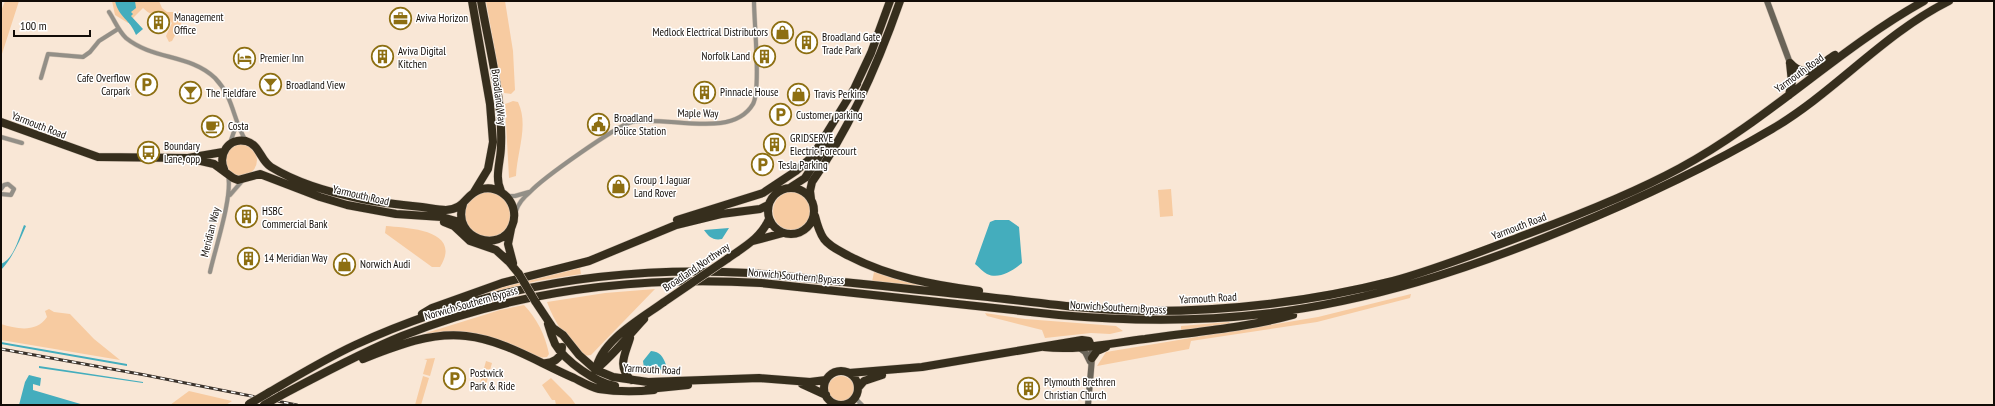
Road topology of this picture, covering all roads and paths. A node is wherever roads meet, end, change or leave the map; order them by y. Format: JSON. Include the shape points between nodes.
{"nodes":[{"id":1,"x":472,"y":1,"type":"edge"},
{"id":2,"x":481,"y":1,"type":"edge"},
{"id":3,"x":754,"y":1,"type":"edge"},
{"id":4,"x":890,"y":1,"type":"edge"},
{"id":5,"x":900,"y":1,"type":"edge"},
{"id":6,"x":1767,"y":1,"type":"edge"},
{"id":7,"x":1924,"y":1,"type":"edge"},
{"id":8,"x":1949,"y":1,"type":"edge"},
{"id":9,"x":109,"y":12,"type":"dead end"},
{"id":10,"x":118,"y":29,"type":"junction"},
{"id":11,"x":1854,"y":46,"type":"junction"},
{"id":12,"x":1790,"y":63,"type":"junction"},
{"id":13,"x":41,"y":78,"type":"dead end"},
{"id":14,"x":857,"y":84,"type":"junction"},
{"id":15,"x":1789,"y":95,"type":"junction"},
{"id":16,"x":1,"y":122,"type":"edge"},
{"id":17,"x":238,"y":122,"type":"junction"},
{"id":18,"x":1,"y":137,"type":"edge"},
{"id":19,"x":246,"y":141,"type":"junction"},
{"id":20,"x":22,"y":143,"type":"dead end"},
{"id":21,"x":228,"y":146,"type":"junction"},
{"id":22,"x":223,"y":152,"type":"junction"},
{"id":23,"x":261,"y":156,"type":"junction"},
{"id":24,"x":188,"y":158,"type":"junction"},
{"id":25,"x":226,"y":172,"type":"junction"},
{"id":26,"x":255,"y":174,"type":"junction"},
{"id":27,"x":244,"y":179,"type":"junction"},
{"id":28,"x":791,"y":187,"type":"junction"},
{"id":29,"x":1,"y":189,"type":"edge"},
{"id":30,"x":473,"y":192,"type":"junction"},
{"id":31,"x":530,"y":192,"type":"junction"},
{"id":32,"x":504,"y":193,"type":"junction"},
{"id":33,"x":1,"y":194,"type":"edge"},
{"id":34,"x":229,"y":197,"type":"junction"},
{"id":35,"x":812,"y":199,"type":"junction"},
{"id":36,"x":463,"y":204,"type":"junction"},
{"id":37,"x":768,"y":205,"type":"junction"},
{"id":38,"x":396,"y":214,"type":"junction"},
{"id":39,"x":515,"y":214,"type":"junction"},
{"id":40,"x":815,"y":216,"type":"junction"},
{"id":41,"x":769,"y":219,"type":"junction"},
{"id":42,"x":464,"y":227,"type":"junction"},
{"id":43,"x":511,"y":229,"type":"junction"},
{"id":44,"x":783,"y":233,"type":"junction"},
{"id":45,"x":490,"y":241,"type":"junction"},
{"id":46,"x":753,"y":241,"type":"junction"},
{"id":47,"x":611,"y":252,"type":"junction"},
{"id":48,"x":508,"y":261,"type":"junction"},
{"id":49,"x":516,"y":270,"type":"junction"},
{"id":50,"x":210,"y":272,"type":"dead end"},
{"id":51,"x":1346,"y":301,"type":"junction"},
{"id":52,"x":1066,"y":306,"type":"junction"},
{"id":53,"x":650,"y":312,"type":"junction"},
{"id":54,"x":546,"y":319,"type":"junction"},
{"id":55,"x":554,"y":328,"type":"junction"},
{"id":56,"x":392,"y":330,"type":"junction"},
{"id":57,"x":631,"y":333,"type":"junction"},
{"id":58,"x":1126,"y":341,"type":"junction"},
{"id":59,"x":1091,"y":346,"type":"junction"},
{"id":60,"x":1044,"y":347,"type":"junction"},
{"id":61,"x":1078,"y":347,"type":"junction"},
{"id":62,"x":562,"y":352,"type":"junction"},
{"id":63,"x":598,"y":360,"type":"junction"},
{"id":64,"x":1091,"y":360,"type":"junction"},
{"id":65,"x":539,"y":362,"type":"junction"},
{"id":66,"x":587,"y":362,"type":"junction"},
{"id":67,"x":910,"y":369,"type":"junction"},
{"id":68,"x":849,"y":373,"type":"junction"},
{"id":69,"x":598,"y":374,"type":"junction"},
{"id":70,"x":576,"y":379,"type":"junction"},
{"id":71,"x":632,"y":380,"type":"junction"},
{"id":72,"x":826,"y":380,"type":"junction"},
{"id":73,"x":709,"y":381,"type":"junction"},
{"id":74,"x":794,"y":381,"type":"junction"},
{"id":75,"x":302,"y":384,"type":"junction"},
{"id":76,"x":858,"y":388,"type":"junction"},
{"id":77,"x":654,"y":390,"type":"junction"},
{"id":78,"x":826,"y":395,"type":"junction"},
{"id":79,"x":855,"y":398,"type":"junction"},
{"id":80,"x":248,"y":404,"type":"edge"},
{"id":81,"x":264,"y":405,"type":"edge"},
{"id":82,"x":862,"y":405,"type":"edge"},
{"id":83,"x":1088,"y":405,"type":"edge"}],
"edges":[{"from":1,"to":30,"type":"highway","name":"Broadland Way","via":[[490,104],[492,142],[488,169]]},
{"from":2,"to":32,"type":"highway","name":"Broadland Way","via":[[500,112],[502,145],[497,180]]},
{"from":3,"to":31,"type":"street","name":"Maple Way","via":[[757,90],[752,104],[742,116],[723,123],[645,122],[625,125],[580,154]]},
{"from":4,"to":14,"type":"highway"},
{"from":5,"to":35,"type":"highway","via":[[888,36],[858,102],[812,182]]},
{"from":6,"to":12,"type":"street"},
{"from":7,"to":11,"type":"highway","name":"Yarmouth Road"},
{"from":8,"to":51,"type":"highway","name":"Yarmouth Road","via":[[1912,21],[1803,109],[1719,160],[1636,200],[1463,269],[1387,292]]},
{"from":9,"to":10,"type":"street"},
{"from":10,"to":13,"type":"street","via":[[99,41],[83,56],[48,54]]},
{"from":10,"to":17,"type":"street","via":[[146,50],[188,62],[213,77],[228,95]]},
{"from":11,"to":12,"type":"highway","via":[[1826,60],[1813,70],[1798,70]]},
{"from":11,"to":15,"type":"highway","name":"Yarmouth Road"},
{"from":12,"to":15,"type":"highway","via":[[1792,82]]},
{"from":14,"to":28,"type":"highway","via":[[844,114],[811,170],[805,178]]},
{"from":14,"to":47,"type":"highway","via":[[812,157],[784,179],[763,193],[664,224]]},
{"from":15,"to":52,"type":"highway","name":"Yarmouth Road","via":[[1725,141],[1680,168],[1637,189],[1594,209],[1490,249],[1396,280],[1298,300],[1224,309],[1150,311]]},
{"from":16,"to":24,"type":"highway","name":"Yarmouth Road","via":[[98,157]]},
{"from":17,"to":19,"type":"street"},
{"from":17,"to":21,"type":"street"},
{"from":18,"to":20,"type":"street"},
{"from":19,"to":21,"type":"highway"},
{"from":19,"to":23,"type":"highway","name":"Yarmouth Road","via":[[256,148]]},
{"from":21,"to":22,"type":"highway"},
{"from":22,"to":24,"type":"highway","name":"Yarmouth Road"},
{"from":22,"to":25,"type":"highway","via":[[222,160]]},
{"from":23,"to":26,"type":"highway","via":[[260,166]]},
{"from":23,"to":36,"type":"highway","name":"Yarmouth Road","via":[[271,167],[290,176],[359,199],[440,210]]},
{"from":24,"to":25,"type":"highway","name":"Yarmouth Road","via":[[214,164]]},
{"from":25,"to":27,"type":"highway","name":"Yarmouth Road","via":[[238,180]]},
{"from":25,"to":34,"type":"street","name":"Meridian Way","via":[[230,182]]},
{"from":26,"to":27,"type":"highway"},
{"from":26,"to":38,"type":"highway","name":"Yarmouth Road","via":[[268,176],[341,203]]},
{"from":27,"to":34,"type":"street","name":"Meridian Way"},
{"from":28,"to":35,"type":"highway","via":[[799,189]]},
{"from":28,"to":37,"type":"highway","via":[[777,192]]},
{"from":29,"to":33,"type":"street","via":[[8,184],[14,189],[11,195]]},
{"from":30,"to":32,"type":"highway","via":[[487,188]]},
{"from":30,"to":36,"type":"highway"},
{"from":31,"to":32,"type":"street","name":"Maple Way","via":[[515,196]]},
{"from":31,"to":39,"type":"street","name":"Maple Way","via":[[517,206]]},
{"from":32,"to":39,"type":"highway","via":[[511,201]]},
{"from":34,"to":50,"type":"street","name":"Meridian Way"},
{"from":35,"to":40,"type":"highway"},
{"from":36,"to":42,"type":"highway","via":[[460,217]]},
{"from":37,"to":41,"type":"highway"},
{"from":37,"to":47,"type":"highway","via":[[676,225]]},
{"from":38,"to":42,"type":"highway","name":"Yarmouth Road","via":[[442,217],[456,221]]},
{"from":38,"to":48,"type":"highway","via":[[448,223],[470,241],[496,250]]},
{"from":39,"to":43,"type":"highway","name":"Yarmouth Road"},
{"from":40,"to":44,"type":"highway","via":[[802,232]]},
{"from":40,"to":52,"type":"highway","via":[[819,230],[828,243],[875,268],[918,281]]},
{"from":41,"to":44,"type":"highway","via":[[775,228]]},
{"from":41,"to":46,"type":"highway","name":"Broadland Northway","via":[[766,227]]},
{"from":42,"to":45,"type":"highway","name":"Yarmouth Road","via":[[475,237]]},
{"from":43,"to":45,"type":"highway","via":[[500,238]]},
{"from":43,"to":49,"type":"highway","name":"Yarmouth Road","via":[[509,249]]},
{"from":44,"to":46,"type":"highway","name":"Broadland Northway"},
{"from":45,"to":48,"type":"highway","name":"Yarmouth Road","via":[[500,248]]},
{"from":46,"to":53,"type":"highway","name":"Broadland Northway","bridge":true},
{"from":47,"to":56,"type":"highway","via":[[564,269],[502,284],[432,308]]},
{"from":48,"to":49,"type":"highway","name":"Yarmouth Road"},
{"from":49,"to":54,"type":"highway","name":"Yarmouth Road","bridge":true},
{"from":51,"to":58,"type":"highway","via":[[1289,316],[1224,328]]},
{"from":51,"to":75,"type":"highway","name":"Norwich Southern Bypass","via":[[1262,315],[1161,320],[1108,319],[761,283],[632,283],[541,295],[448,319],[402,336]]},
{"from":52,"to":56,"type":"highway","name":"Norwich Southern Bypass","via":[[781,276],[703,270],[667,271],[607,275],[534,286],[449,308]]},
{"from":53,"to":57,"type":"highway","name":"Broadland Northway"},
{"from":53,"to":63,"type":"highway","name":"Broadland Northway","via":[[628,326]]},
{"from":54,"to":55,"type":"highway","name":"Yarmouth Road"},
{"from":54,"to":62,"type":"highway","name":"Yarmouth Road","via":[[551,335]]},
{"from":55,"to":62,"type":"highway","via":[[562,345]]},
{"from":55,"to":66,"type":"highway","name":"Yarmouth Road"},
{"from":56,"to":80,"type":"highway","name":"Norwich Southern Bypass","bridge":true,"via":[[355,345]]},
{"from":57,"to":69,"type":"highway","name":"Broadland Northway","via":[[612,352]]},
{"from":57,"to":71,"type":"highway","name":"Broadland Northway","via":[[622,366]]},
{"from":58,"to":59,"type":"highway"},
{"from":58,"to":64,"type":"highway","via":[[1100,349]]},
{"from":59,"to":60,"type":"highway","via":[[1088,341],[1082,340]]},
{"from":59,"to":61,"type":"highway"},
{"from":59,"to":64,"type":"street"},
{"from":60,"to":61,"type":"highway"},
{"from":60,"to":67,"type":"highway"},
{"from":61,"to":64,"type":"street"},
{"from":62,"to":65,"type":"highway","via":[[552,362]]},
{"from":62,"to":69,"type":"highway","name":"Yarmouth Road","via":[[585,371]]},
{"from":63,"to":66,"type":"highway"},
{"from":63,"to":69,"type":"highway"},
{"from":64,"to":83,"type":"street"},
{"from":65,"to":70,"type":"highway"},
{"from":65,"to":75,"type":"highway","via":[[483,338],[442,335],[387,350]]},
{"from":66,"to":69,"type":"highway","name":"Yarmouth Road"},
{"from":67,"to":68,"type":"highway"},
{"from":67,"to":76,"type":"highway","via":[[874,377],[864,381]]},
{"from":68,"to":72,"type":"highway","via":[[838,371]]},
{"from":68,"to":76,"type":"highway"},
{"from":69,"to":70,"type":"highway"},
{"from":69,"to":71,"type":"highway","name":"Yarmouth Road"},
{"from":69,"to":77,"type":"highway","name":"Yarmouth Road","via":[[603,383],[612,386]]},
{"from":70,"to":77,"type":"highway","via":[[599,389],[634,392]]},
{"from":71,"to":73,"type":"highway","name":"Yarmouth Road"},
{"from":72,"to":74,"type":"highway","name":"Yarmouth Road"},
{"from":72,"to":78,"type":"highway"},
{"from":73,"to":74,"type":"highway","name":"Yarmouth Road","via":[[759,378]]},
{"from":73,"to":77,"type":"highway","name":"Yarmouth Road"},
{"from":74,"to":78,"type":"highway","name":"Yarmouth Road"},
{"from":75,"to":81,"type":"highway","name":"Norwich Southern Bypass","bridge":true},
{"from":76,"to":79,"type":"highway"},
{"from":78,"to":79,"type":"highway","via":[[838,404]]},
{"from":79,"to":82,"type":"street"}]}
